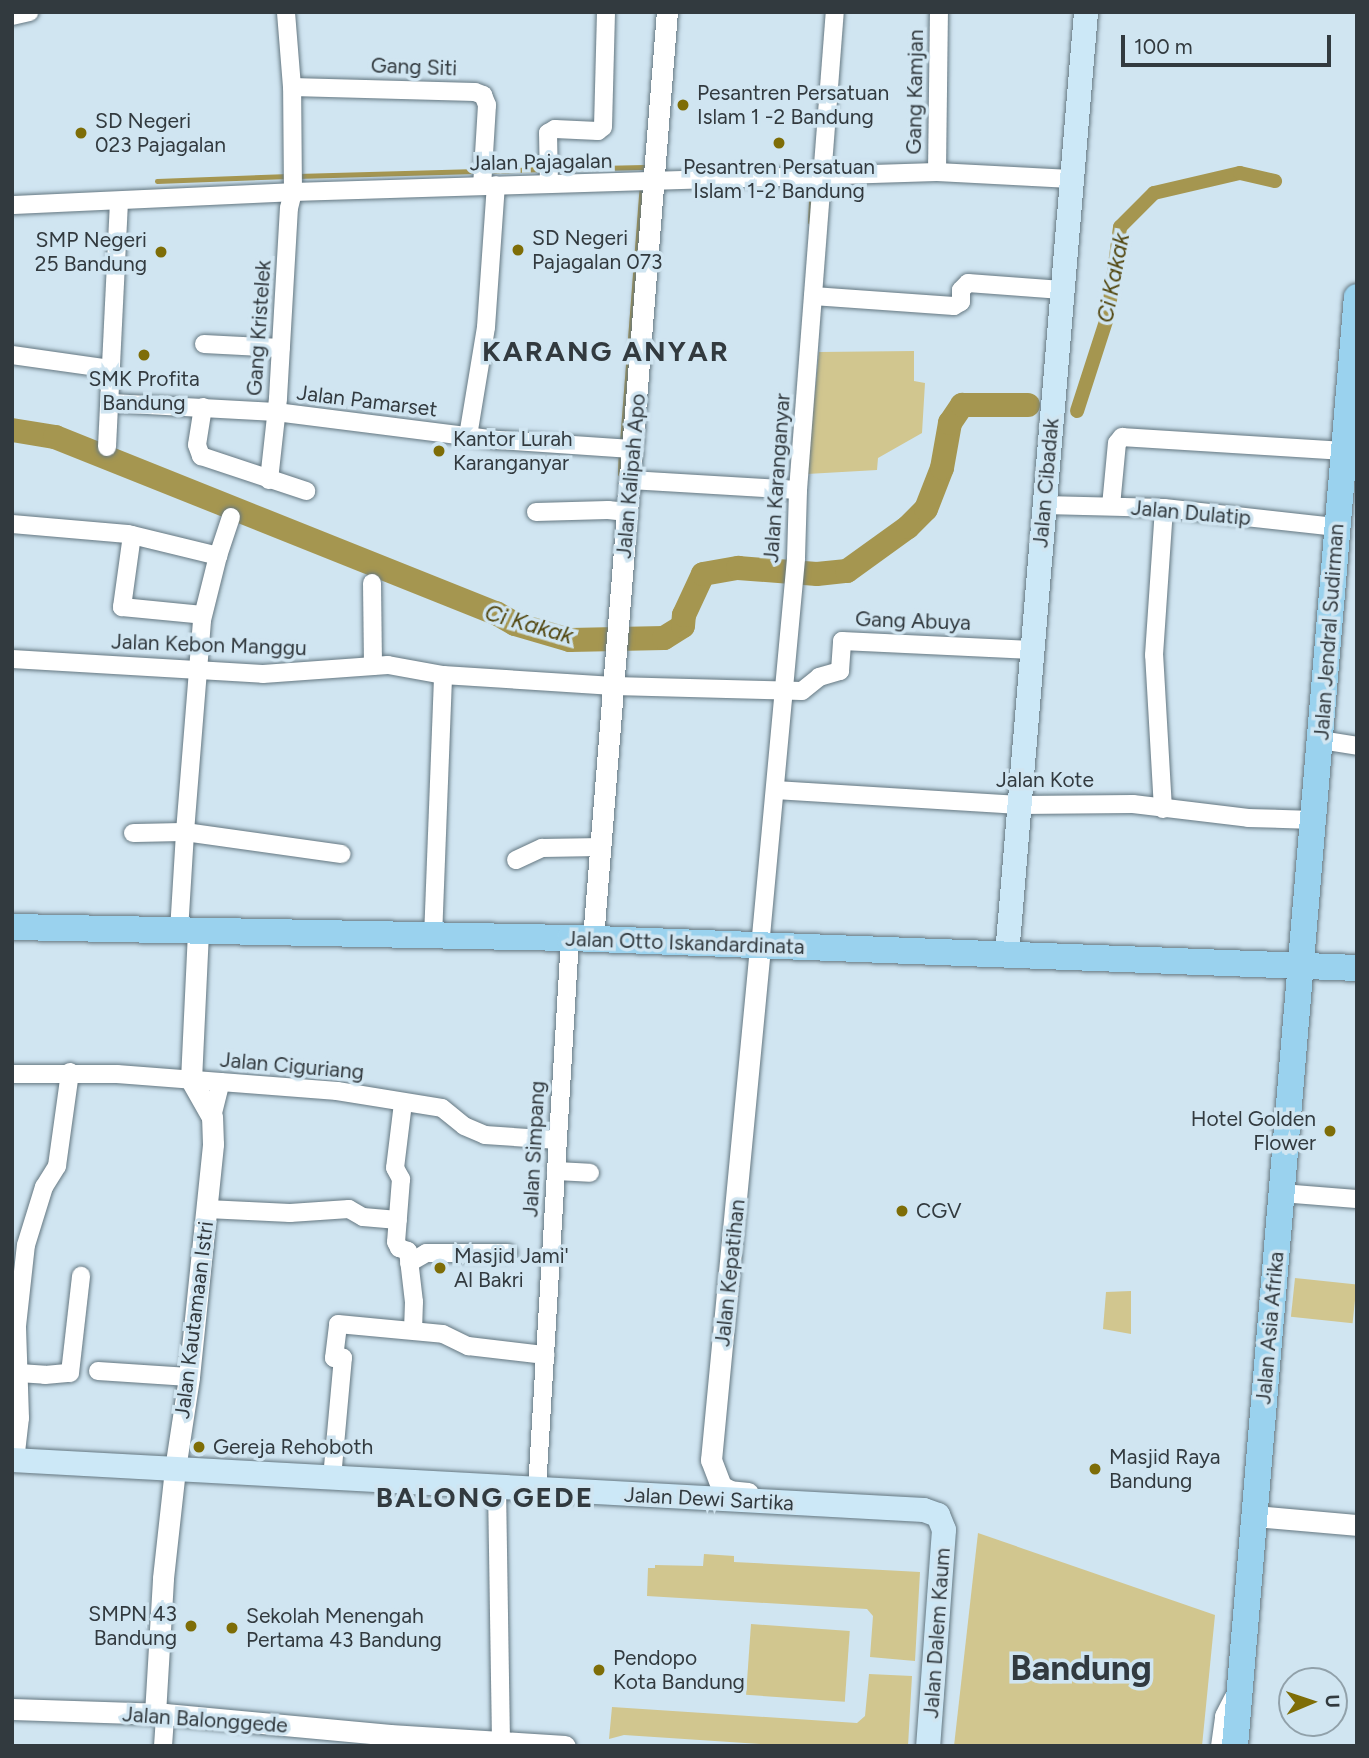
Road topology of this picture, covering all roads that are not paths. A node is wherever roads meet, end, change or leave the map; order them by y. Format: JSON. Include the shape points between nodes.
{"nodes":[{"id":1,"x":30,"y":12,"type":"edge"},
{"id":2,"x":286,"y":12,"type":"edge"},
{"id":3,"x":606,"y":12,"type":"edge"},
{"id":4,"x":667,"y":12,"type":"edge"},
{"id":5,"x":835,"y":12,"type":"edge"},
{"id":6,"x":939,"y":12,"type":"edge"},
{"id":7,"x":1086,"y":12,"type":"edge"},
{"id":8,"x":12,"y":16,"type":"edge"},
{"id":9,"x":292,"y":88,"type":"junction"},
{"id":10,"x":937,"y":172,"type":"junction"},
{"id":11,"x":822,"y":175,"type":"junction"},
{"id":12,"x":1071,"y":179,"type":"junction"},
{"id":13,"x":655,"y":182,"type":"junction"},
{"id":14,"x":549,"y":184,"type":"junction"},
{"id":15,"x":293,"y":186,"type":"junction"},
{"id":16,"x":489,"y":186,"type":"junction"},
{"id":17,"x":118,"y":202,"type":"junction"},
{"id":18,"x":12,"y":205,"type":"edge"},
{"id":19,"x":1062,"y":290,"type":"junction"},
{"id":20,"x":813,"y":296,"type":"junction"},
{"id":21,"x":1357,"y":298,"type":"edge"},
{"id":22,"x":204,"y":344,"type":"dead end"},
{"id":23,"x":281,"y":348,"type":"junction"},
{"id":24,"x":12,"y":355,"type":"edge"},
{"id":25,"x":110,"y":369,"type":"junction"},
{"id":26,"x":111,"y":403,"type":"junction"},
{"id":27,"x":203,"y":407,"type":"junction"},
{"id":28,"x":276,"y":412,"type":"junction"},
{"id":29,"x":468,"y":436,"type":"junction"},
{"id":30,"x":107,"y":447,"type":"dead end"},
{"id":31,"x":624,"y":449,"type":"junction"},
{"id":32,"x":1344,"y":451,"type":"junction"},
{"id":33,"x":269,"y":480,"type":"junction"},
{"id":34,"x":631,"y":480,"type":"junction"},
{"id":35,"x":798,"y":490,"type":"junction"},
{"id":36,"x":306,"y":491,"type":"dead end"},
{"id":37,"x":1044,"y":505,"type":"junction"},
{"id":38,"x":1111,"y":506,"type":"junction"},
{"id":39,"x":1164,"y":508,"type":"junction"},
{"id":40,"x":619,"y":511,"type":"junction"},
{"id":41,"x":537,"y":512,"type":"dead end"},
{"id":42,"x":1344,"y":514,"type":"edge"},
{"id":43,"x":231,"y":517,"type":"dead end"},
{"id":44,"x":12,"y":524,"type":"edge"},
{"id":45,"x":132,"y":535,"type":"junction"},
{"id":46,"x":218,"y":556,"type":"junction"},
{"id":47,"x":372,"y":583,"type":"dead end"},
{"id":48,"x":203,"y":615,"type":"junction"},
{"id":49,"x":1032,"y":650,"type":"junction"},
{"id":50,"x":12,"y":659,"type":"edge"},
{"id":51,"x":373,"y":666,"type":"junction"},
{"id":52,"x":197,"y":668,"type":"junction"},
{"id":53,"x":443,"y":675,"type":"junction"},
{"id":54,"x":614,"y":686,"type":"junction"},
{"id":55,"x":784,"y":691,"type":"junction"},
{"id":56,"x":1321,"y":740,"type":"junction"},
{"id":57,"x":1357,"y":746,"type":"edge"},
{"id":58,"x":775,"y":790,"type":"junction"},
{"id":59,"x":1020,"y":805,"type":"junction"},
{"id":60,"x":1163,"y":809,"type":"junction"},
{"id":61,"x":1314,"y":820,"type":"junction"},
{"id":62,"x":185,"y":832,"type":"junction"},
{"id":63,"x":133,"y":833,"type":"dead end"},
{"id":64,"x":601,"y":847,"type":"junction"},
{"id":65,"x":341,"y":854,"type":"dead end"},
{"id":66,"x":516,"y":860,"type":"dead end"},
{"id":67,"x":12,"y":927,"type":"edge"},
{"id":68,"x":188,"y":931,"type":"junction"},
{"id":69,"x":433,"y":938,"type":"junction"},
{"id":70,"x":582,"y":939,"type":"junction"},
{"id":71,"x":752,"y":946,"type":"junction"},
{"id":72,"x":1007,"y":955,"type":"junction"},
{"id":73,"x":1300,"y":965,"type":"junction"},
{"id":74,"x":1357,"y":968,"type":"edge"},
{"id":75,"x":70,"y":1072,"type":"junction"},
{"id":76,"x":12,"y":1074,"type":"edge"},
{"id":77,"x":191,"y":1080,"type":"junction"},
{"id":78,"x":221,"y":1082,"type":"junction"},
{"id":79,"x":403,"y":1103,"type":"junction"},
{"id":80,"x":212,"y":1117,"type":"junction"},
{"id":81,"x":558,"y":1140,"type":"junction"},
{"id":82,"x":556,"y":1171,"type":"junction"},
{"id":83,"x":590,"y":1174,"type":"dead end"},
{"id":84,"x":1281,"y":1193,"type":"junction"},
{"id":85,"x":1357,"y":1199,"type":"edge"},
{"id":86,"x":207,"y":1209,"type":"junction"},
{"id":87,"x":398,"y":1220,"type":"junction"},
{"id":88,"x":508,"y":1254,"type":"dead end"},
{"id":89,"x":409,"y":1263,"type":"junction"},
{"id":90,"x":81,"y":1276,"type":"dead end"},
{"id":91,"x":412,"y":1329,"type":"junction"},
{"id":92,"x":545,"y":1355,"type":"junction"},
{"id":93,"x":98,"y":1371,"type":"dead end"},
{"id":94,"x":19,"y":1373,"type":"junction"},
{"id":95,"x":189,"y":1377,"type":"junction"},
{"id":96,"x":14,"y":1460,"type":"edge"},
{"id":97,"x":175,"y":1469,"type":"junction"},
{"id":98,"x":332,"y":1478,"type":"junction"},
{"id":99,"x":497,"y":1487,"type":"junction"},
{"id":100,"x":537,"y":1489,"type":"junction"},
{"id":101,"x":686,"y":1499,"type":"junction"},
{"id":102,"x":831,"y":1501,"type":"junction"},
{"id":103,"x":1254,"y":1516,"type":"junction"},
{"id":104,"x":1357,"y":1525,"type":"edge"},
{"id":105,"x":942,"y":1531,"type":"joint"},
{"id":106,"x":1239,"y":1691,"type":"junction"},
{"id":107,"x":12,"y":1709,"type":"edge"},
{"id":108,"x":160,"y":1714,"type":"junction"},
{"id":109,"x":389,"y":1741,"type":"edge"},
{"id":110,"x":501,"y":1741,"type":"junction"},
{"id":111,"x":163,"y":1746,"type":"edge"},
{"id":112,"x":565,"y":1746,"type":"edge"},
{"id":113,"x":928,"y":1746,"type":"edge"},
{"id":114,"x":1221,"y":1746,"type":"edge"},
{"id":115,"x":1235,"y":1746,"type":"edge"}],
"edges":[{"from":1,"to":8,"type":"street"},
{"from":2,"to":9,"type":"street","name":"Gang Kristelek"},
{"from":3,"to":14,"type":"street","via":[[603,127],[548,133]]},
{"from":4,"to":13,"type":"street","name":"Jalan Kalipah Apo"},
{"from":5,"to":11,"type":"street","name":"Jalan Karanganyar"},
{"from":6,"to":10,"type":"street","name":"Gang Kamjan"},
{"from":7,"to":12,"type":"main road","name":"Jalan Cibadak"},
{"from":9,"to":15,"type":"street","name":"Gang Kristelek"},
{"from":9,"to":16,"type":"street","name":"Gang Siti","via":[[483,95]]},
{"from":10,"to":11,"type":"street","name":"Jalan Pajagalan"},
{"from":10,"to":12,"type":"street","name":"Jalan Pajagalan"},
{"from":11,"to":13,"type":"street","name":"Jalan Pajagalan"},
{"from":11,"to":20,"type":"street","name":"Jalan Karanganyar"},
{"from":12,"to":19,"type":"main road","name":"Jalan Cibadak"},
{"from":13,"to":14,"type":"street","name":"Jalan Pajagalan"},
{"from":13,"to":31,"type":"street","name":"Jalan Kalipah Apo"},
{"from":14,"to":16,"type":"street","name":"Jalan Pajagalan"},
{"from":15,"to":16,"type":"street","name":"Jalan Pajagalan"},
{"from":15,"to":17,"type":"street","name":"Jalan Pajagalan"},
{"from":15,"to":23,"type":"street","name":"Gang Kristelek"},
{"from":16,"to":29,"type":"street","via":[[486,327]]},
{"from":17,"to":18,"type":"street","name":"Jalan Pajagalan"},
{"from":17,"to":25,"type":"street"},
{"from":19,"to":20,"type":"street","via":[[968,283],[963,285],[961,302],[954,306]]},
{"from":19,"to":37,"type":"main road","name":"Jalan Cibadak"},
{"from":20,"to":35,"type":"street","name":"Jalan Karanganyar"},
{"from":21,"to":32,"type":"main road","name":"Jalan Jendral Sudirman"},
{"from":22,"to":23,"type":"street"},
{"from":23,"to":28,"type":"street","name":"Gang Kristelek"},
{"from":24,"to":25,"type":"street"},
{"from":25,"to":26,"type":"street"},
{"from":26,"to":27,"type":"street","name":"Jalan Pamarset"},
{"from":26,"to":30,"type":"street"},
{"from":27,"to":28,"type":"street","name":"Jalan Pamarset"},
{"from":27,"to":33,"type":"street","via":[[197,445],[201,456]]},
{"from":28,"to":29,"type":"street","name":"Jalan Pamarset"},
{"from":28,"to":33,"type":"street","name":"Gang Kristelek"},
{"from":29,"to":31,"type":"street","name":"Jalan Pamarset"},
{"from":31,"to":34,"type":"street","name":"Jalan Kalipah Apo"},
{"from":32,"to":38,"type":"street","via":[[1122,437],[1117,443]]},
{"from":32,"to":42,"type":"main road","name":"Jalan Jendral Sudirman"},
{"from":33,"to":36,"type":"street"},
{"from":34,"to":35,"type":"street"},
{"from":34,"to":40,"type":"street","name":"Jalan Kalipah Apo"},
{"from":35,"to":55,"type":"street","name":"Jalan Karanganyar"},
{"from":37,"to":38,"type":"street","name":"Jalan Dulatip"},
{"from":37,"to":49,"type":"main road","name":"Jalan Cibadak"},
{"from":38,"to":39,"type":"street","name":"Jalan Dulatip"},
{"from":39,"to":42,"type":"street","name":"Jalan Dulatip"},
{"from":39,"to":60,"type":"street","via":[[1154,655]]},
{"from":40,"to":41,"type":"street"},
{"from":40,"to":54,"type":"street","name":"Jalan Kalipah Apo"},
{"from":42,"to":56,"type":"main road","name":"Jalan Jendral Sudirman"},
{"from":43,"to":46,"type":"street"},
{"from":44,"to":45,"type":"street"},
{"from":45,"to":46,"type":"street"},
{"from":45,"to":48,"type":"street","via":[[121,607]]},
{"from":46,"to":48,"type":"street"},
{"from":47,"to":51,"type":"street"},
{"from":48,"to":52,"type":"street"},
{"from":49,"to":55,"type":"street","name":"Gang Abuya","via":[[842,641],[839,671],[818,677],[802,691]]},
{"from":49,"to":59,"type":"main road","name":"Jalan Cibadak"},
{"from":50,"to":52,"type":"street","name":"Jalan Kebon Manggu"},
{"from":51,"to":52,"type":"street","name":"Jalan Kebon Manggu","via":[[263,674]]},
{"from":51,"to":53,"type":"street","name":"Jalan Kebon Manggu"},
{"from":52,"to":62,"type":"street"},
{"from":53,"to":54,"type":"street","name":"Jalan Kebon Manggu"},
{"from":53,"to":69,"type":"street"},
{"from":54,"to":55,"type":"street","name":"Jalan Kebon Manggu"},
{"from":54,"to":64,"type":"street","name":"Jalan Kalipah Apo"},
{"from":55,"to":58,"type":"street","name":"Jalan Karanganyar"},
{"from":56,"to":57,"type":"street"},
{"from":56,"to":61,"type":"main road","name":"Jalan Jendral Sudirman"},
{"from":58,"to":59,"type":"street","name":"Jalan Kote"},
{"from":58,"to":71,"type":"street","name":"Jalan Karanganyar"},
{"from":59,"to":60,"type":"street","name":"Jalan Kote","via":[[1093,803]]},
{"from":59,"to":72,"type":"main road","name":"Jalan Cibadak"},
{"from":60,"to":61,"type":"street","name":"Jalan Kote"},
{"from":61,"to":73,"type":"main road","name":"Jalan Jendral Sudirman"},
{"from":62,"to":63,"type":"street"},
{"from":62,"to":65,"type":"street"},
{"from":62,"to":68,"type":"street"},
{"from":64,"to":66,"type":"street","via":[[542,849]]},
{"from":64,"to":70,"type":"street","name":"Jalan Kalipah Apo"},
{"from":67,"to":68,"type":"main road","name":"Jalan Otto Iskandardinata"},
{"from":68,"to":69,"type":"main road","name":"Jalan Otto Iskandardinata"},
{"from":68,"to":77,"type":"street"},
{"from":69,"to":70,"type":"main road","name":"Jalan Otto Iskandardinata"},
{"from":70,"to":71,"type":"main road","name":"Jalan Otto Iskandardinata"},
{"from":70,"to":81,"type":"street","name":"Jalan Simpang"},
{"from":71,"to":72,"type":"main road","name":"Jalan Otto Iskandardinata"},
{"from":71,"to":101,"type":"street","name":"Jalan Kepatihan","via":[[738,1138],[702,1470],[700,1483]]},
{"from":71,"to":102,"type":"street","name":"Jalan Kepatihan","via":[[711,1461],[721,1486],[730,1491]]},
{"from":72,"to":73,"type":"main road","name":"Jalan Otto Iskandardinata"},
{"from":73,"to":74,"type":"main road","name":"Jalan Otto Iskandardinata"},
{"from":73,"to":84,"type":"main road","name":"Jalan Asia Afrika"},
{"from":75,"to":76,"type":"street","name":"Jalan Ciguriang"},
{"from":75,"to":77,"type":"street","name":"Jalan Ciguriang"},
{"from":75,"to":94,"type":"street","via":[[57,1166],[44,1187],[26,1245],[18,1326]]},
{"from":77,"to":78,"type":"street","name":"Jalan Ciguriang"},
{"from":77,"to":80,"type":"street","name":"Jalan Kautamaan Istri"},
{"from":78,"to":79,"type":"street","name":"Jalan Ciguriang","via":[[337,1091]]},
{"from":78,"to":80,"type":"street"},
{"from":79,"to":81,"type":"street","name":"Jalan Ciguriang","via":[[442,1108],[464,1126],[485,1135]]},
{"from":79,"to":87,"type":"street","via":[[395,1168],[401,1179]]},
{"from":80,"to":86,"type":"street","name":"Jalan Kautamaan Istri"},
{"from":81,"to":82,"type":"street","name":"Jalan Simpang"},
{"from":82,"to":83,"type":"street"},
{"from":82,"to":92,"type":"street","name":"Jalan Simpang"},
{"from":84,"to":85,"type":"street"},
{"from":84,"to":103,"type":"main road","name":"Jalan Asia Afrika"},
{"from":86,"to":87,"type":"street","via":[[290,1213],[349,1209],[363,1217]]},
{"from":86,"to":95,"type":"street","name":"Jalan Kautamaan Istri"},
{"from":87,"to":89,"type":"street","via":[[397,1246],[408,1251]]},
{"from":88,"to":89,"type":"street","via":[[426,1253]]},
{"from":89,"to":91,"type":"street"},
{"from":90,"to":94,"type":"street","via":[[70,1373]]},
{"from":91,"to":92,"type":"street","via":[[443,1334],[468,1346]]},
{"from":91,"to":98,"type":"street","via":[[338,1324],[334,1358],[343,1358]]},
{"from":92,"to":100,"type":"street","name":"Jalan Simpang"},
{"from":93,"to":95,"type":"street"},
{"from":94,"to":96,"type":"street","via":[[20,1418]]},
{"from":95,"to":97,"type":"street","name":"Jalan Kautamaan Istri"},
{"from":96,"to":97,"type":"main road","name":"Jalan Dewi Sartika"},
{"from":97,"to":98,"type":"main road","name":"Jalan Dewi Sartika"},
{"from":97,"to":108,"type":"street","name":"Jalan Kautamaan Istri"},
{"from":98,"to":99,"type":"main road","name":"Jalan Dewi Sartika"},
{"from":99,"to":100,"type":"main road","name":"Jalan Dewi Sartika"},
{"from":99,"to":110,"type":"street"},
{"from":100,"to":101,"type":"main road","name":"Jalan Dewi Sartika"},
{"from":101,"to":102,"type":"main road","name":"Jalan Dewi Sartika"},
{"from":102,"to":105,"type":"main road","name":"Jalan Dewi Sartika","via":[[924,1510]]},
{"from":103,"to":104,"type":"street"},
{"from":103,"to":106,"type":"main road","name":"Jalan Asia Afrika"},
{"from":105,"to":113,"type":"main road","name":"Jalan Dalem Kaum"},
{"from":106,"to":114,"type":"street","name":"Jalan Asia Afrika","via":[[1225,1716]]},
{"from":106,"to":115,"type":"main road","name":"Jalan Asia Afrika"},
{"from":107,"to":108,"type":"street","name":"Jalan Balonggede"},
{"from":108,"to":109,"type":"street","name":"Jalan Balonggede"},
{"from":108,"to":111,"type":"street"},
{"from":109,"to":110,"type":"street","name":"Jalan Balonggede"},
{"from":110,"to":112,"type":"street","name":"Jalan Balonggede"}]}
